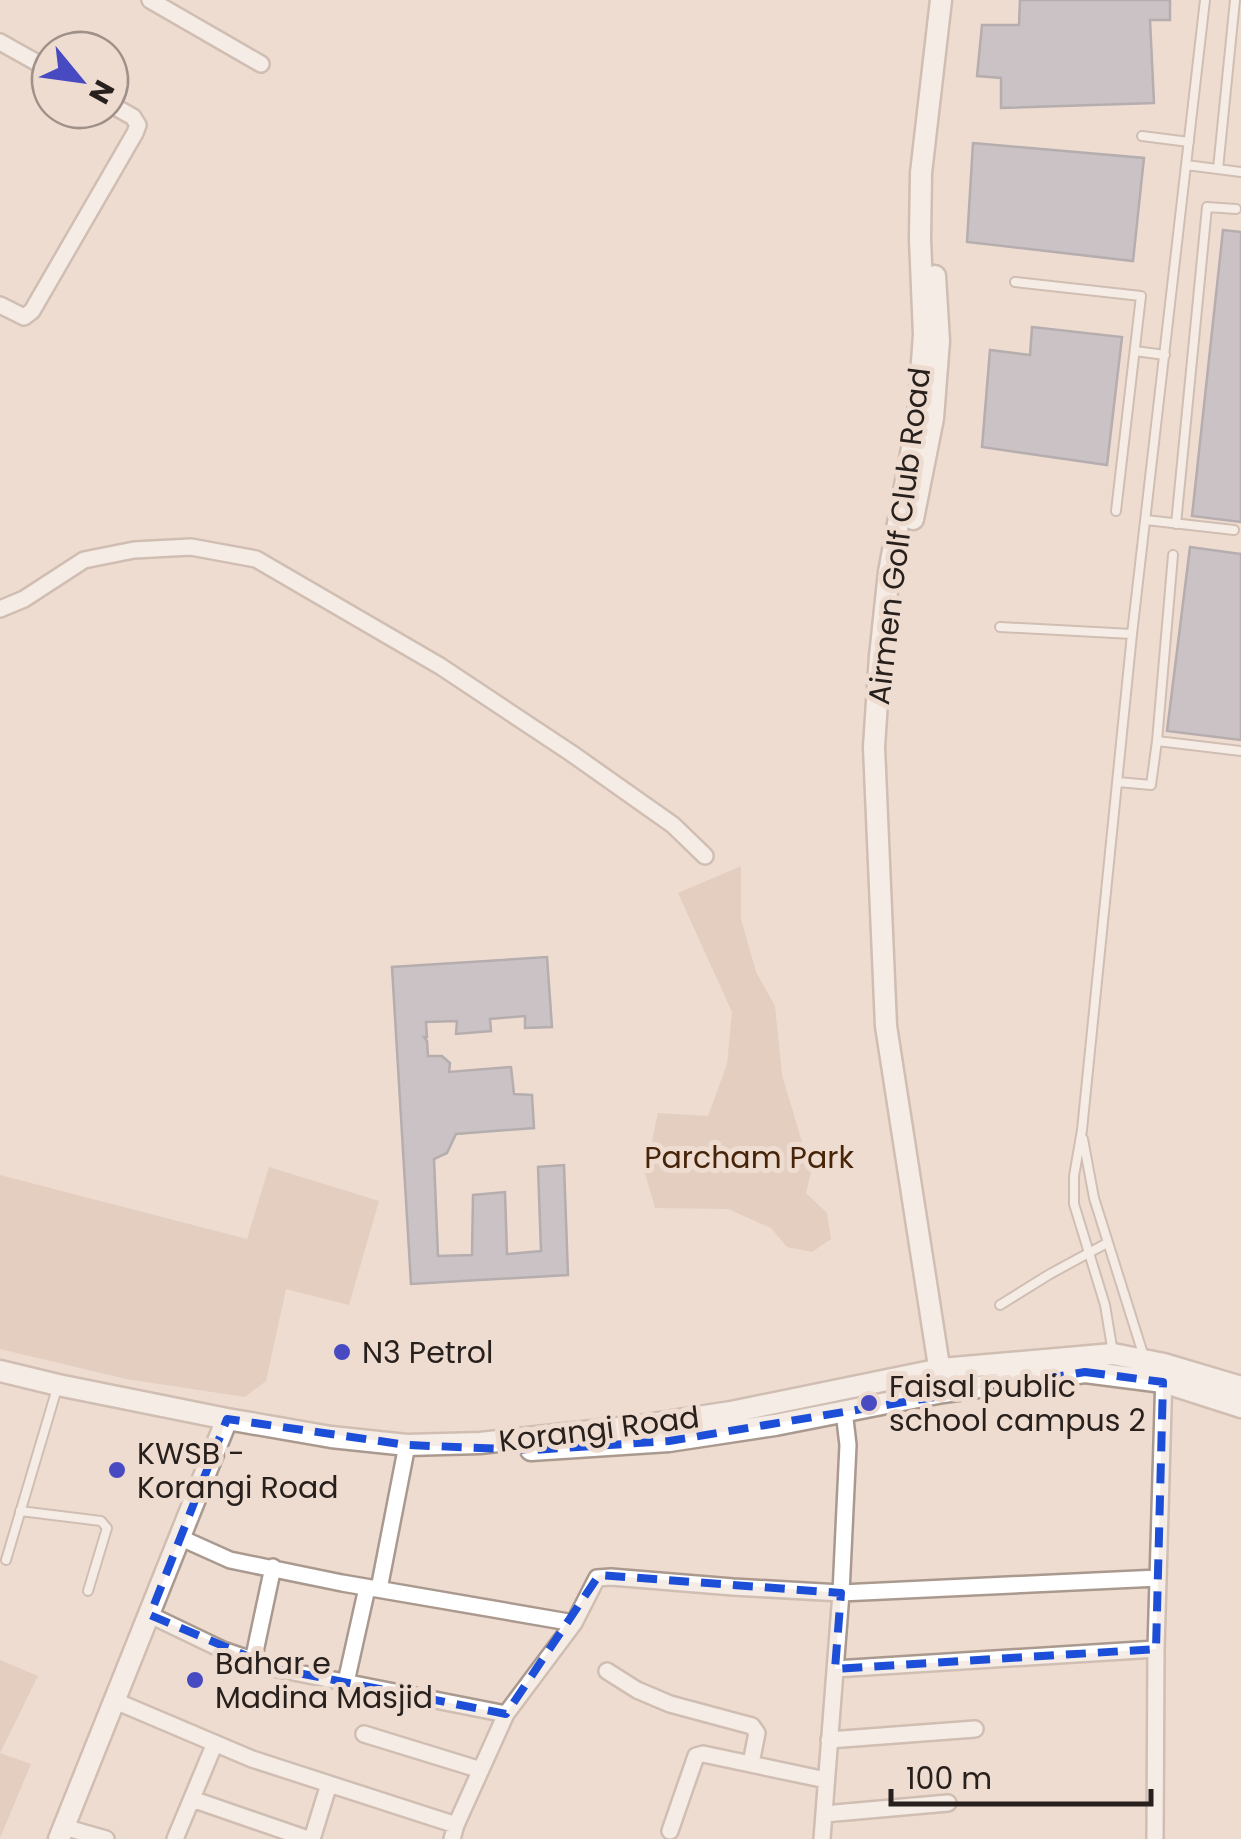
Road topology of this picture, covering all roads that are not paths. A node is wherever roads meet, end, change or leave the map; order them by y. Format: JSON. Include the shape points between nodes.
{"nodes":[{"id":1,"x":941,"y":0,"type":"edge"},
{"id":2,"x":954,"y":0,"type":"edge"},
{"id":3,"x":1204,"y":0,"type":"edge"},
{"id":4,"x":1236,"y":0,"type":"edge"},
{"id":5,"x":160,"y":3,"type":"edge"},
{"id":6,"x":0,"y":42,"type":"edge"},
{"id":7,"x":30,"y":59,"type":"edge"},
{"id":8,"x":261,"y":64,"type":"dead end"},
{"id":9,"x":130,"y":115,"type":"edge"},
{"id":10,"x":1142,"y":136,"type":"dead end"},
{"id":11,"x":1189,"y":142,"type":"junction"},
{"id":12,"x":1186,"y":165,"type":"junction"},
{"id":13,"x":1218,"y":169,"type":"junction"},
{"id":14,"x":1241,"y":172,"type":"edge"},
{"id":15,"x":1236,"y":209,"type":"dead end"},
{"id":16,"x":1015,"y":282,"type":"dead end"},
{"id":17,"x":0,"y":305,"type":"edge"},
{"id":18,"x":1135,"y":351,"type":"junction"},
{"id":19,"x":1165,"y":355,"type":"junction"},
{"id":20,"x":1116,"y":511,"type":"dead end"},
{"id":21,"x":1146,"y":520,"type":"junction"},
{"id":22,"x":1176,"y":524,"type":"junction"},
{"id":23,"x":1234,"y":530,"type":"dead end"},
{"id":24,"x":1172,"y":555,"type":"dead end"},
{"id":25,"x":0,"y":609,"type":"edge"},
{"id":26,"x":1000,"y":627,"type":"dead end"},
{"id":27,"x":1132,"y":634,"type":"junction"},
{"id":28,"x":1157,"y":741,"type":"junction"},
{"id":29,"x":1241,"y":751,"type":"edge"},
{"id":30,"x":1118,"y":782,"type":"junction"},
{"id":31,"x":706,"y":856,"type":"dead end"},
{"id":32,"x":1082,"y":1130,"type":"junction"},
{"id":33,"x":1106,"y":1243,"type":"junction"},
{"id":34,"x":1089,"y":1252,"type":"junction"},
{"id":35,"x":1000,"y":1304,"type":"dead end"},
{"id":36,"x":1113,"y":1354,"type":"junction"},
{"id":37,"x":946,"y":1369,"type":"junction"},
{"id":38,"x":0,"y":1370,"type":"edge"},
{"id":39,"x":1155,"y":1372,"type":"junction"},
{"id":40,"x":1114,"y":1376,"type":"junction"},
{"id":41,"x":58,"y":1385,"type":"junction"},
{"id":42,"x":1241,"y":1387,"type":"edge"},
{"id":43,"x":948,"y":1392,"type":"junction"},
{"id":44,"x":1241,"y":1407,"type":"edge"},
{"id":45,"x":844,"y":1411,"type":"junction"},
{"id":46,"x":227,"y":1419,"type":"junction"},
{"id":47,"x":480,"y":1443,"type":"junction"},
{"id":48,"x":407,"y":1444,"type":"junction"},
{"id":49,"x":20,"y":1512,"type":"junction"},
{"id":50,"x":181,"y":1538,"type":"junction"},
{"id":51,"x":6,"y":1560,"type":"dead end"},
{"id":52,"x":273,"y":1567,"type":"junction"},
{"id":53,"x":1158,"y":1578,"type":"junction"},
{"id":54,"x":373,"y":1588,"type":"junction"},
{"id":55,"x":88,"y":1591,"type":"dead end"},
{"id":56,"x":840,"y":1592,"type":"junction"},
{"id":57,"x":150,"y":1615,"type":"junction"},
{"id":58,"x":574,"y":1623,"type":"junction"},
{"id":59,"x":1156,"y":1649,"type":"junction"},
{"id":60,"x":253,"y":1660,"type":"junction"},
{"id":61,"x":834,"y":1669,"type":"junction"},
{"id":62,"x":607,"y":1671,"type":"dead end"},
{"id":63,"x":346,"y":1682,"type":"junction"},
{"id":64,"x":114,"y":1700,"type":"junction"},
{"id":65,"x":506,"y":1714,"type":"junction"},
{"id":66,"x":975,"y":1729,"type":"dead end"},
{"id":67,"x":364,"y":1734,"type":"dead end"},
{"id":68,"x":830,"y":1740,"type":"junction"},
{"id":69,"x":215,"y":1743,"type":"junction"},
{"id":70,"x":751,"y":1763,"type":"junction"},
{"id":71,"x":480,"y":1770,"type":"junction"},
{"id":72,"x":826,"y":1780,"type":"junction"},
{"id":73,"x":330,"y":1784,"type":"junction"},
{"id":74,"x":192,"y":1800,"type":"junction"},
{"id":75,"x":948,"y":1803,"type":"dead end"},
{"id":76,"x":824,"y":1814,"type":"junction"},
{"id":77,"x":454,"y":1832,"type":"edge"},
{"id":78,"x":670,"y":1832,"type":"dead end"},
{"id":79,"x":62,"y":1833,"type":"edge"},
{"id":80,"x":106,"y":1839,"type":"edge"},
{"id":81,"x":175,"y":1839,"type":"edge"},
{"id":82,"x":310,"y":1839,"type":"edge"},
{"id":83,"x":822,"y":1839,"type":"edge"},
{"id":84,"x":1155,"y":1839,"type":"edge"}],
"edges":[{"from":1,"to":37,"type":"street","name":"Airmen Golf Club Road","via":[[921,173],[918,416],[890,572],[874,747],[886,1026]]},
{"from":2,"to":37,"type":"street","name":"Airmen Golf Club Road","via":[[934,174],[939,341],[933,418],[902,576],[887,748],[899,1027]]},
{"from":3,"to":11,"type":"lane"},
{"from":4,"to":13,"type":"lane"},
{"from":5,"to":8,"type":"street"},
{"from":6,"to":7,"type":"street"},
{"from":9,"to":17,"type":"street","via":[[138,124],[135,133],[32,311],[24,317]]},
{"from":10,"to":11,"type":"lane"},
{"from":11,"to":12,"type":"lane"},
{"from":12,"to":13,"type":"lane"},
{"from":12,"to":19,"type":"lane"},
{"from":13,"to":14,"type":"lane"},
{"from":15,"to":22,"type":"lane","via":[[1208,206]]},
{"from":16,"to":18,"type":"lane","via":[[1141,296]]},
{"from":18,"to":19,"type":"lane"},
{"from":18,"to":20,"type":"lane"},
{"from":19,"to":21,"type":"lane"},
{"from":21,"to":22,"type":"lane"},
{"from":21,"to":27,"type":"lane"},
{"from":22,"to":23,"type":"lane"},
{"from":24,"to":28,"type":"lane"},
{"from":25,"to":31,"type":"street","via":[[84,560],[134,550],[190,546],[256,559],[440,666],[672,825]]},
{"from":26,"to":27,"type":"lane"},
{"from":27,"to":30,"type":"lane"},
{"from":28,"to":29,"type":"lane"},
{"from":28,"to":30,"type":"lane","via":[[1150,785]]},
{"from":30,"to":32,"type":"lane"},
{"from":32,"to":33,"type":"lane"},
{"from":32,"to":34,"type":"lane","via":[[1074,1204]]},
{"from":33,"to":34,"type":"lane"},
{"from":33,"to":39,"type":"lane"},
{"from":34,"to":35,"type":"lane"},
{"from":34,"to":36,"type":"lane"},
{"from":36,"to":37,"type":"street","name":"Korangi Road"},
{"from":36,"to":39,"type":"street","name":"Korangi Road"},
{"from":36,"to":40,"type":"lane"},
{"from":37,"to":43,"type":"street"},
{"from":37,"to":47,"type":"street","name":"Korangi Road","via":[[731,1412]]},
{"from":38,"to":41,"type":"street"},
{"from":39,"to":40,"type":"street","name":"Korangi Road"},
{"from":39,"to":42,"type":"street","name":"Korangi Road"},
{"from":39,"to":44,"type":"street","name":"Korangi Road"},
{"from":39,"to":53,"type":"street"},
{"from":40,"to":43,"type":"street","name":"Korangi Road","via":[[1085,1372]]},
{"from":41,"to":46,"type":"street"},
{"from":41,"to":49,"type":"lane"},
{"from":43,"to":45,"type":"street","name":"Korangi Road"},
{"from":45,"to":47,"type":"street","name":"Korangi Road","via":[[669,1441],[533,1450]]},
{"from":45,"to":56,"type":"street"},
{"from":46,"to":48,"type":"street"},
{"from":46,"to":50,"type":"street"},
{"from":47,"to":48,"type":"street"},
{"from":48,"to":54,"type":"street"},
{"from":49,"to":51,"type":"lane"},
{"from":49,"to":55,"type":"lane","via":[[101,1521],[106,1528]]},
{"from":50,"to":52,"type":"street","via":[[230,1560]]},
{"from":50,"to":57,"type":"street"},
{"from":52,"to":54,"type":"street"},
{"from":52,"to":60,"type":"street"},
{"from":53,"to":56,"type":"street"},
{"from":53,"to":59,"type":"street"},
{"from":54,"to":58,"type":"street"},
{"from":54,"to":63,"type":"street"},
{"from":56,"to":58,"type":"street","via":[[604,1576]]},
{"from":56,"to":61,"type":"street"},
{"from":57,"to":60,"type":"street"},
{"from":57,"to":64,"type":"street"},
{"from":58,"to":65,"type":"street"},
{"from":59,"to":61,"type":"street"},
{"from":59,"to":84,"type":"street"},
{"from":60,"to":63,"type":"street"},
{"from":61,"to":68,"type":"street"},
{"from":62,"to":70,"type":"street","via":[[670,1704],[752,1726],[757,1733]]},
{"from":63,"to":65,"type":"street"},
{"from":64,"to":69,"type":"street"},
{"from":64,"to":79,"type":"street"},
{"from":65,"to":71,"type":"street"},
{"from":66,"to":68,"type":"street"},
{"from":67,"to":71,"type":"street"},
{"from":68,"to":72,"type":"street"},
{"from":69,"to":73,"type":"street"},
{"from":69,"to":74,"type":"street"},
{"from":70,"to":72,"type":"street"},
{"from":70,"to":78,"type":"street","via":[[696,1756]]},
{"from":71,"to":77,"type":"street"},
{"from":72,"to":76,"type":"street"},
{"from":73,"to":77,"type":"street"},
{"from":73,"to":82,"type":"street"},
{"from":74,"to":81,"type":"street"},
{"from":74,"to":82,"type":"street"},
{"from":75,"to":76,"type":"street"},
{"from":76,"to":83,"type":"street"},
{"from":79,"to":80,"type":"street"}]}
